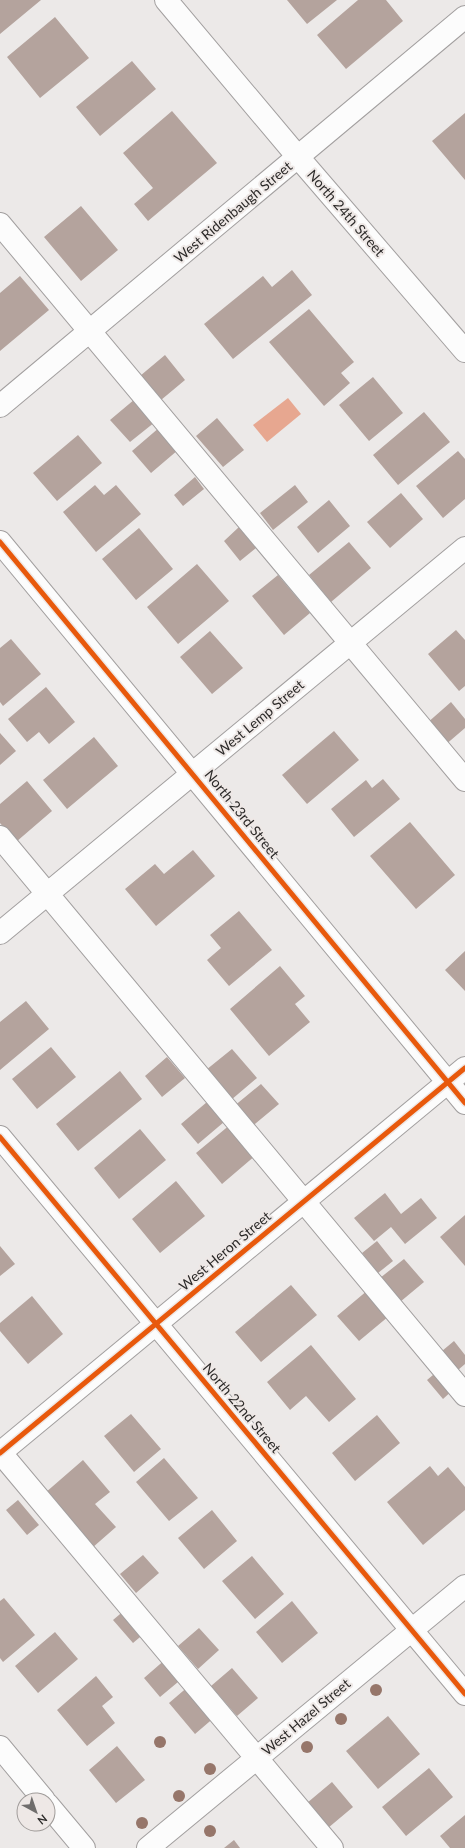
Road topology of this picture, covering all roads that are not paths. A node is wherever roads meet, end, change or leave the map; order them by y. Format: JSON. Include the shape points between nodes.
{"nodes":[{"id":1,"x":166,"y":0,"type":"edge"},
{"id":2,"x":465,"y":17,"type":"edge"},
{"id":3,"x":298,"y":157,"type":"junction"},
{"id":4,"x":0,"y":224,"type":"edge"},
{"id":5,"x":90,"y":331,"type":"junction"},
{"id":6,"x":465,"y":351,"type":"edge"},
{"id":7,"x":0,"y":406,"type":"edge"},
{"id":8,"x":0,"y":542,"type":"edge"},
{"id":9,"x":465,"y":548,"type":"edge"},
{"id":10,"x":350,"y":644,"type":"junction"},
{"id":11,"x":193,"y":773,"type":"junction"},
{"id":12,"x":465,"y":780,"type":"edge"},
{"id":13,"x":0,"y":837,"type":"edge"},
{"id":14,"x":47,"y":894,"type":"junction"},
{"id":15,"x":0,"y":933,"type":"edge"},
{"id":16,"x":465,"y":1068,"type":"edge"},
{"id":17,"x":448,"y":1083,"type":"junction"},
{"id":18,"x":465,"y":1103,"type":"edge"},
{"id":19,"x":0,"y":1137,"type":"edge"},
{"id":20,"x":304,"y":1202,"type":"junction"},
{"id":21,"x":156,"y":1324,"type":"junction"},
{"id":22,"x":465,"y":1395,"type":"edge"},
{"id":23,"x":0,"y":1452,"type":"edge"},
{"id":24,"x":465,"y":1586,"type":"edge"},
{"id":25,"x":411,"y":1630,"type":"junction"},
{"id":26,"x":465,"y":1694,"type":"edge"},
{"id":27,"x":0,"y":1747,"type":"edge"},
{"id":28,"x":257,"y":1758,"type":"junction"},
{"id":29,"x":37,"y":1792,"type":"edge"},
{"id":30,"x":56,"y":1815,"type":"edge"},
{"id":31,"x":84,"y":1848,"type":"edge"},
{"id":32,"x":148,"y":1848,"type":"edge"},
{"id":33,"x":332,"y":1848,"type":"edge"}],
"edges":[{"from":1,"to":3,"type":"street","name":"North 24th Street"},
{"from":2,"to":3,"type":"street","name":"West Ridenbaugh Street"},
{"from":3,"to":5,"type":"street","name":"West Ridenbaugh Street"},
{"from":3,"to":6,"type":"street","name":"North 24th Street"},
{"from":4,"to":5,"type":"street"},
{"from":5,"to":7,"type":"street","name":"West Ridenbaugh Street"},
{"from":5,"to":10,"type":"street"},
{"from":8,"to":11,"type":"street","name":"North 23rd Street"},
{"from":9,"to":10,"type":"street","name":"West Lemp Street"},
{"from":10,"to":11,"type":"street","name":"West Lemp Street"},
{"from":10,"to":12,"type":"street"},
{"from":11,"to":14,"type":"street","name":"West Lemp Street"},
{"from":11,"to":17,"type":"street","name":"North 23rd Street"},
{"from":13,"to":14,"type":"street"},
{"from":14,"to":15,"type":"street","name":"West Lemp Street"},
{"from":14,"to":20,"type":"street"},
{"from":16,"to":17,"type":"street","name":"West Heron Street"},
{"from":17,"to":18,"type":"street","name":"North 23rd Street"},
{"from":17,"to":20,"type":"street","name":"West Heron Street"},
{"from":19,"to":21,"type":"street","name":"North 22nd Street"},
{"from":20,"to":21,"type":"street","name":"West Heron Street"},
{"from":20,"to":22,"type":"street"},
{"from":21,"to":23,"type":"street","name":"West Heron Street"},
{"from":21,"to":25,"type":"street","name":"North 22nd Street"},
{"from":23,"to":28,"type":"street"},
{"from":24,"to":25,"type":"street","name":"West Hazel Street"},
{"from":25,"to":26,"type":"street","name":"North 22nd Street"},
{"from":25,"to":28,"type":"street","name":"West Hazel Street"},
{"from":27,"to":29,"type":"street"},
{"from":28,"to":32,"type":"street","name":"West Hazel Street"},
{"from":28,"to":33,"type":"street"},
{"from":30,"to":31,"type":"street"}]}
